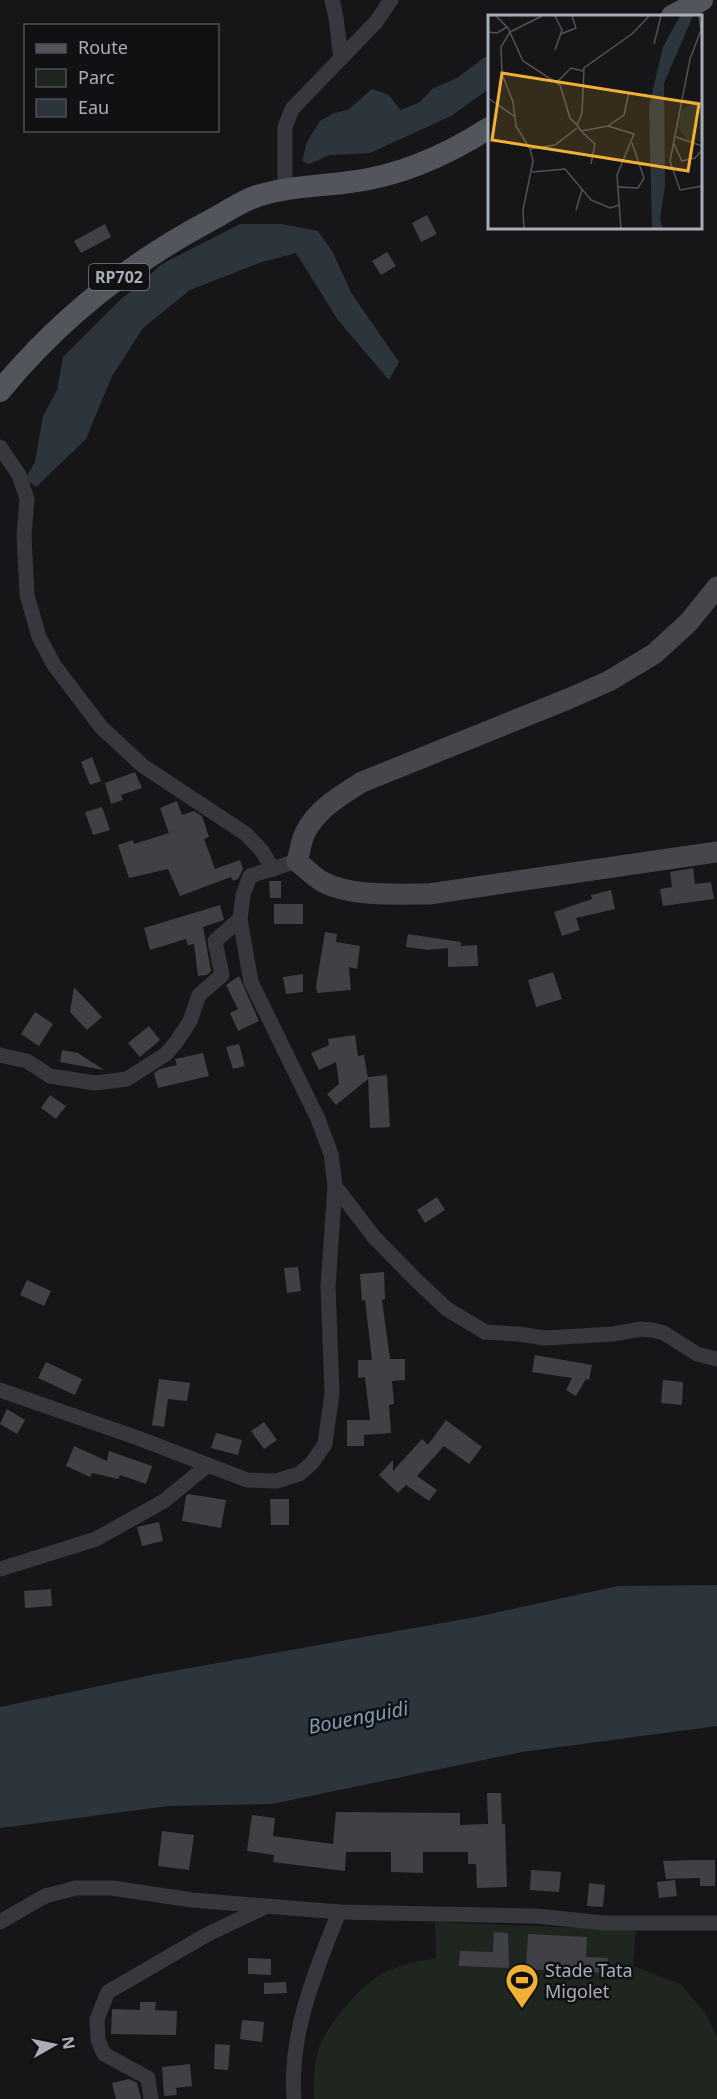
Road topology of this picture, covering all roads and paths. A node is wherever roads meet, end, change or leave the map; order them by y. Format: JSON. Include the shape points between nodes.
{"nodes":[{"id":1,"x":332,"y":0,"type":"edge"},
{"id":2,"x":391,"y":0,"type":"edge"},
{"id":3,"x":702,"y":0,"type":"edge"},
{"id":4,"x":674,"y":15,"type":"edge"},
{"id":5,"x":341,"y":59,"type":"junction"},
{"id":6,"x":488,"y":129,"type":"edge"},
{"id":7,"x":285,"y":189,"type":"junction"},
{"id":8,"x":0,"y":391,"type":"edge"},
{"id":9,"x":0,"y":447,"type":"edge"},
{"id":10,"x":717,"y":587,"type":"edge"},
{"id":11,"x":717,"y":852,"type":"edge"},
{"id":12,"x":297,"y":861,"type":"junction"},
{"id":13,"x":273,"y":869,"type":"junction"},
{"id":14,"x":240,"y":919,"type":"junction"},
{"id":15,"x":0,"y":1055,"type":"edge"},
{"id":16,"x":335,"y":1186,"type":"junction"},
{"id":17,"x":717,"y":1359,"type":"edge"},
{"id":18,"x":0,"y":1390,"type":"edge"},
{"id":19,"x":208,"y":1465,"type":"junction"},
{"id":20,"x":0,"y":1569,"type":"edge"},
{"id":21,"x":265,"y":1907,"type":"junction"},
{"id":22,"x":339,"y":1912,"type":"junction"},
{"id":23,"x":0,"y":1922,"type":"edge"},
{"id":24,"x":717,"y":1923,"type":"edge"},
{"id":25,"x":151,"y":2099,"type":"edge"},
{"id":26,"x":294,"y":2099,"type":"edge"}],
"edges":[{"from":1,"to":5,"type":"street"},
{"from":2,"to":5,"type":"street"},
{"from":3,"to":4,"type":"main road"},
{"from":5,"to":7,"type":"street","via":[[292,109],[285,127]]},
{"from":6,"to":7,"type":"main road","number":"RP702","via":[[437,157],[395,173]]},
{"from":7,"to":8,"type":"main road","number":"RP702","via":[[261,194],[185,234],[117,279],[67,319]]},
{"from":9,"to":13,"type":"street","via":[[19,475],[27,499],[27,595],[39,637],[54,665],[100,727],[143,766],[246,834]]},
{"from":10,"to":12,"type":"main road","via":[[689,622],[654,654],[609,681],[348,791],[324,809],[305,833]]},
{"from":11,"to":12,"type":"main road","via":[[429,894],[349,890],[323,882]]},
{"from":12,"to":13,"type":"street"},
{"from":13,"to":14,"type":"street","via":[[250,876]]},
{"from":14,"to":15,"type":"street","via":[[214,941],[222,975],[199,995],[190,1021],[177,1041],[156,1062],[127,1079],[95,1083],[50,1076],[27,1061]]},
{"from":14,"to":16,"type":"street","via":[[252,982],[318,1119],[331,1154]]},
{"from":16,"to":17,"type":"street","via":[[374,1237],[416,1280],[447,1309],[485,1332],[545,1338],[641,1329],[664,1333],[697,1354]]},
{"from":16,"to":19,"type":"street","via":[[328,1286],[332,1393],[325,1444],[312,1463],[298,1474],[276,1482],[247,1480]]},
{"from":18,"to":19,"type":"street"},
{"from":19,"to":20,"type":"street","via":[[164,1501],[96,1539]]},
{"from":21,"to":22,"type":"street"},
{"from":21,"to":23,"type":"street","via":[[112,1888],[76,1888],[45,1896]]},
{"from":21,"to":25,"type":"street","via":[[208,1934],[108,1992],[97,2019],[98,2040],[104,2054],[148,2078]]},
{"from":22,"to":24,"type":"street","via":[[536,1916],[604,1923]]},
{"from":22,"to":26,"type":"street","via":[[304,2007],[293,2065]]}]}
